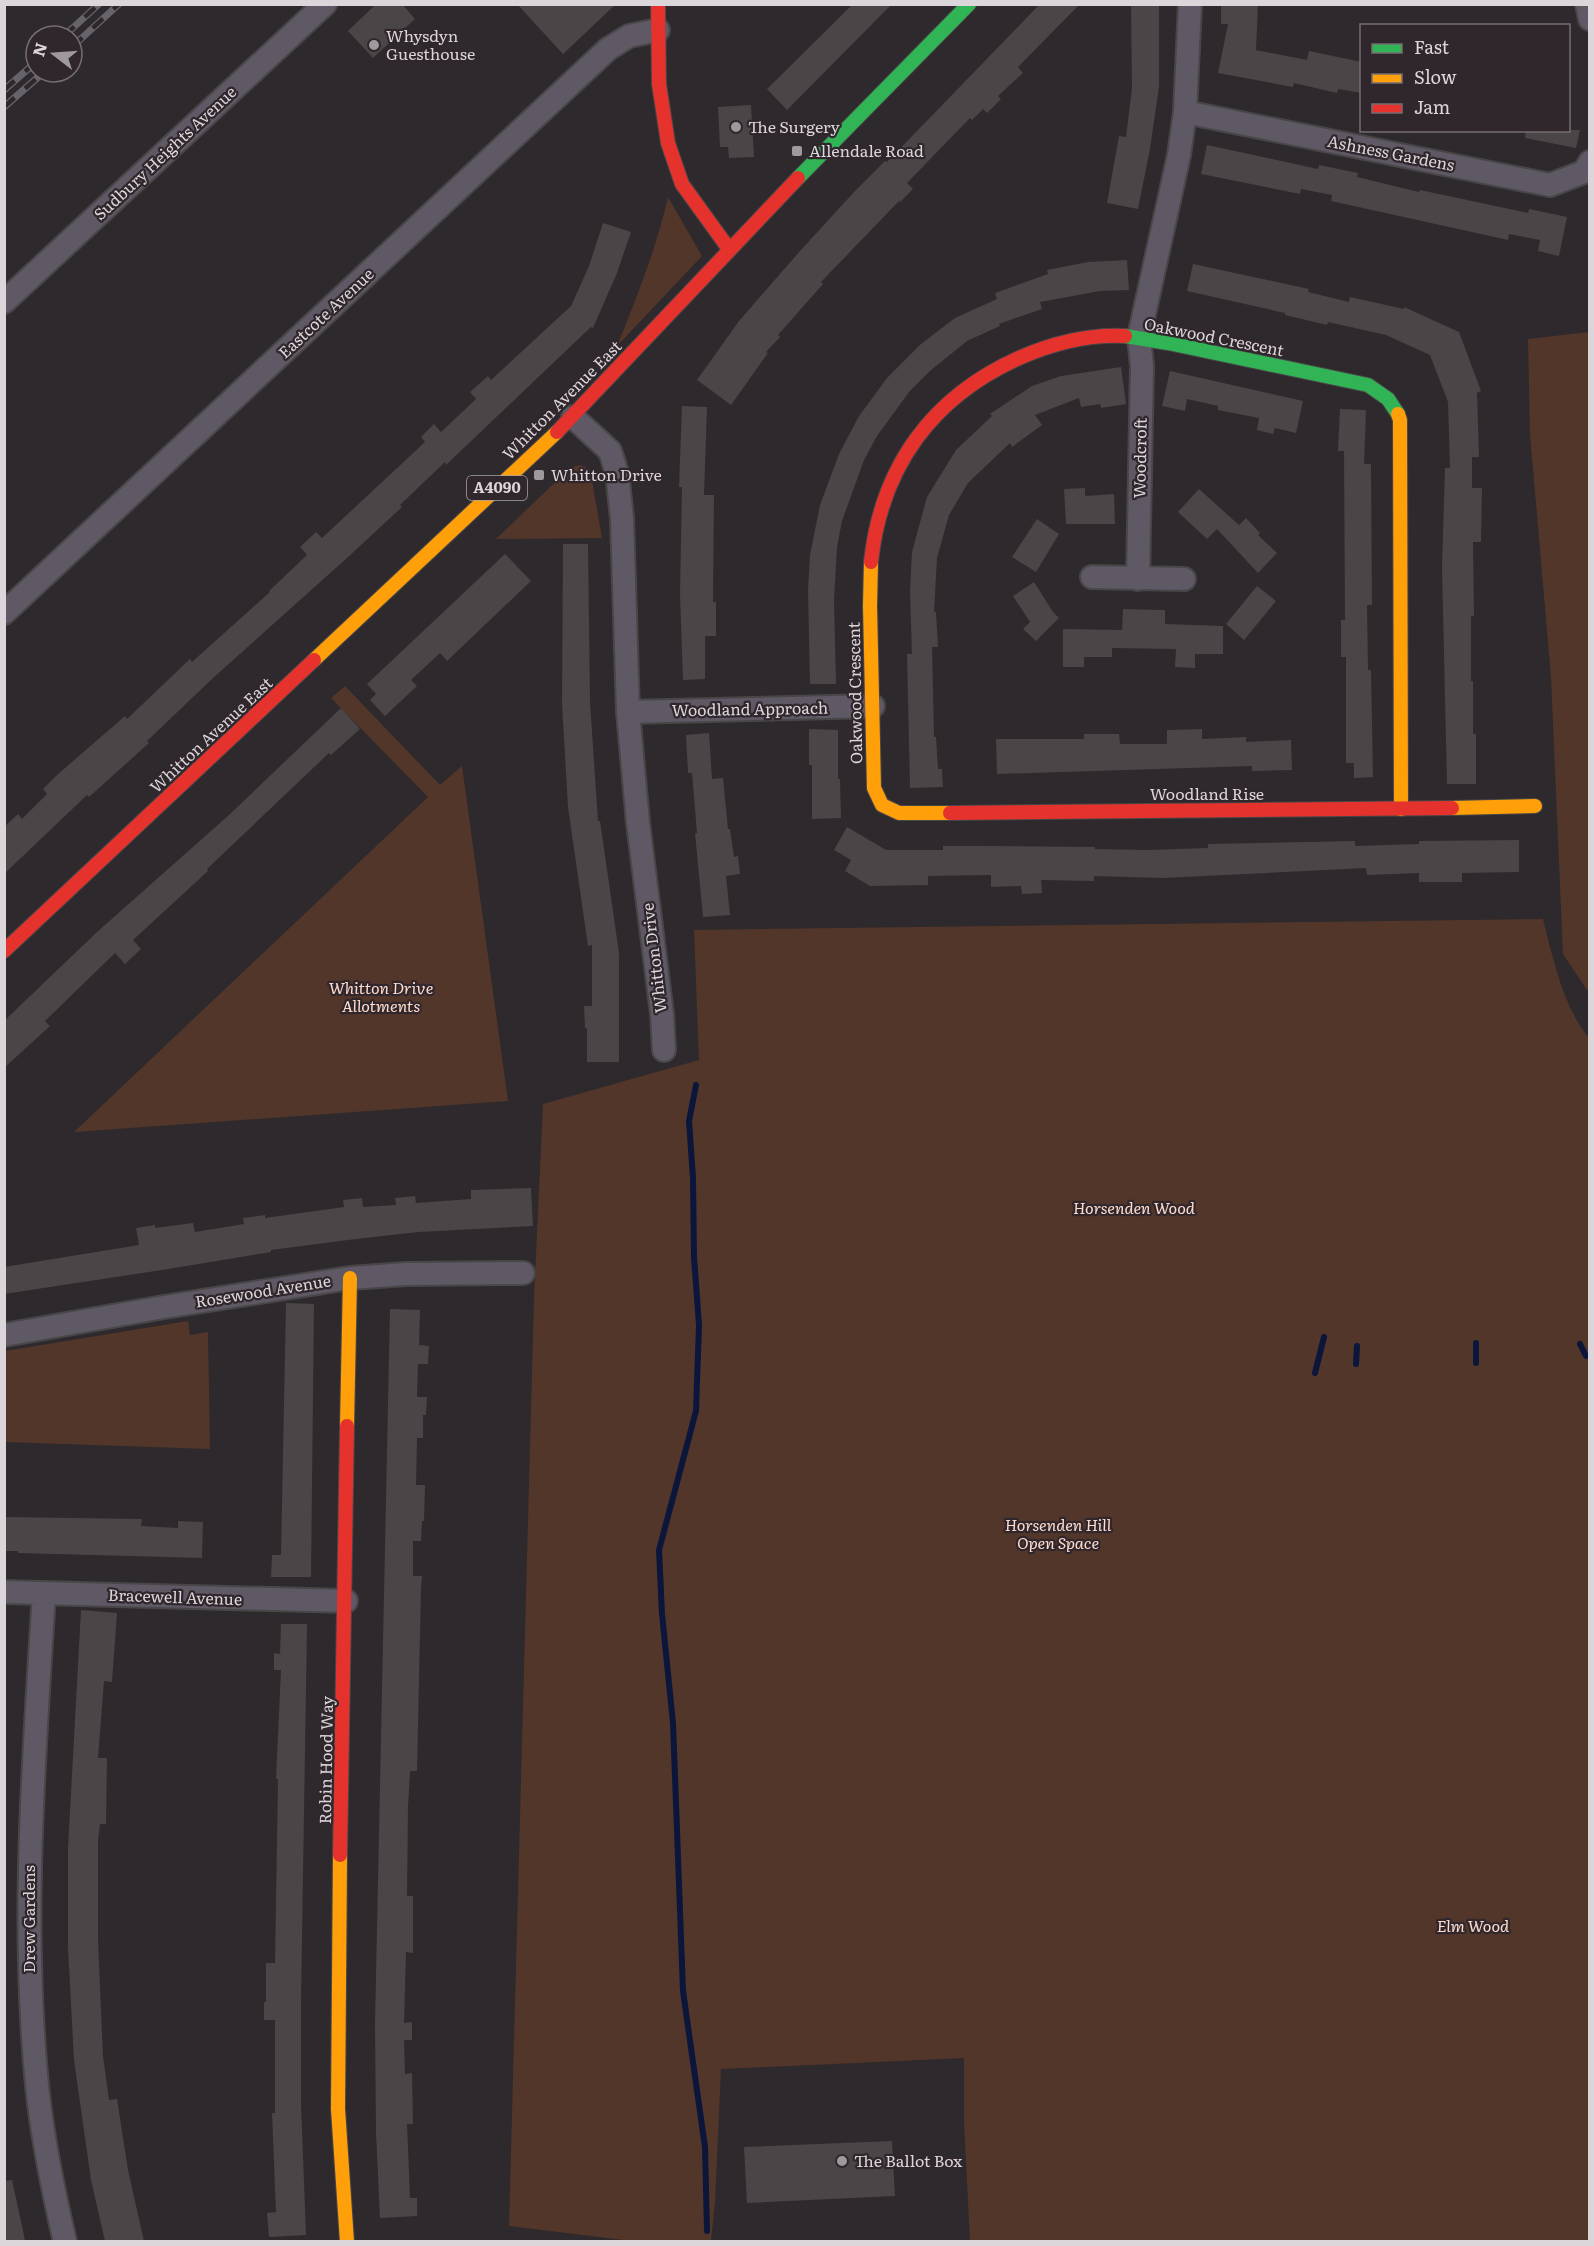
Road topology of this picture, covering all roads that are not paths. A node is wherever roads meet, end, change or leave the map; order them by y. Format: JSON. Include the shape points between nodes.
{"nodes":[{"id":1,"x":325,"y":4,"type":"edge"},
{"id":2,"x":658,"y":4,"type":"edge"},
{"id":3,"x":969,"y":4,"type":"edge"},
{"id":4,"x":1190,"y":4,"type":"edge"},
{"id":5,"x":1587,"y":4,"type":"edge"},
{"id":6,"x":1590,"y":20,"type":"edge"},
{"id":7,"x":658,"y":30,"type":"junction"},
{"id":8,"x":1185,"y":112,"type":"junction"},
{"id":9,"x":1590,"y":162,"type":"edge"},
{"id":10,"x":729,"y":249,"type":"junction"},
{"id":11,"x":4,"y":302,"type":"edge"},
{"id":12,"x":1139,"y":337,"type":"junction"},
{"id":13,"x":573,"y":417,"type":"junction"},
{"id":14,"x":1092,"y":578,"type":"dead end"},
{"id":15,"x":1138,"y":579,"type":"junction"},
{"id":16,"x":1184,"y":579,"type":"dead end"},
{"id":17,"x":4,"y":613,"type":"edge"},
{"id":18,"x":873,"y":706,"type":"junction"},
{"id":19,"x":628,"y":712,"type":"junction"},
{"id":20,"x":882,"y":805,"type":"joint"},
{"id":21,"x":1535,"y":806,"type":"dead end"},
{"id":22,"x":1401,"y":809,"type":"junction"},
{"id":23,"x":4,"y":951,"type":"edge"},
{"id":24,"x":664,"y":1050,"type":"dead end"},
{"id":25,"x":524,"y":1273,"type":"dead end"},
{"id":26,"x":350,"y":1278,"type":"junction"},
{"id":27,"x":4,"y":1335,"type":"edge"},
{"id":28,"x":4,"y":1592,"type":"edge"},
{"id":29,"x":44,"y":1593,"type":"junction"},
{"id":30,"x":345,"y":1601,"type":"junction"},
{"id":31,"x":65,"y":2241,"type":"edge"},
{"id":32,"x":347,"y":2241,"type":"edge"}],
"edges":[{"from":1,"to":11,"type":"street","name":"Sudbury Heights Avenue"},
{"from":2,"to":7,"type":"street"},
{"from":3,"to":10,"type":"street","name":"Whitton Avenue East","number":"A4090"},
{"from":4,"to":8,"type":"street"},
{"from":5,"to":6,"type":"street"},
{"from":7,"to":10,"type":"street","via":[[659,84],[668,143],[682,184]]},
{"from":7,"to":17,"type":"street","name":"Eastcote Avenue","via":[[629,36],[608,49]]},
{"from":8,"to":9,"type":"street","name":"Ashness Gardens","via":[[1550,185],[1584,172]]},
{"from":8,"to":12,"type":"street"},
{"from":10,"to":13,"type":"street","name":"Whitton Avenue East","number":"A4090"},
{"from":12,"to":15,"type":"street","name":"Woodcroft","via":[[1142,366]]},
{"from":12,"to":18,"type":"street","name":"Oakwood Crescent","via":[[1091,336],[1047,347],[1008,363],[974,381],[919,434],[897,467],[882,503],[873,546]]},
{"from":12,"to":22,"type":"street","name":"Oakwood Crescent","via":[[1368,385],[1394,403],[1400,420]]},
{"from":13,"to":19,"type":"street","name":"Whitton Drive","via":[[610,451],[617,473]]},
{"from":13,"to":23,"type":"street","name":"Whitton Avenue East","number":"A4090"},
{"from":14,"to":15,"type":"street"},
{"from":15,"to":16,"type":"street"},
{"from":18,"to":19,"type":"street","name":"Woodland Approach"},
{"from":18,"to":20,"type":"street","name":"Oakwood Crescent","via":[[874,788]]},
{"from":19,"to":24,"type":"street","name":"Whitton Drive"},
{"from":20,"to":22,"type":"street","name":"Woodland Rise","via":[[899,813]]},
{"from":21,"to":22,"type":"street","name":"Woodland Rise"},
{"from":25,"to":26,"type":"street","name":"Rosewood Avenue"},
{"from":26,"to":27,"type":"street","name":"Rosewood Avenue"},
{"from":26,"to":30,"type":"street","name":"Robin Hood Way"},
{"from":28,"to":29,"type":"street","name":"Bracewell Avenue"},
{"from":29,"to":30,"type":"street","name":"Bracewell Avenue"},
{"from":29,"to":31,"type":"street","name":"Drew Gardens","via":[[34,1723],[29,1985],[45,2146]]},
{"from":30,"to":32,"type":"street","name":"Robin Hood Way","via":[[338,2109]]}]}
